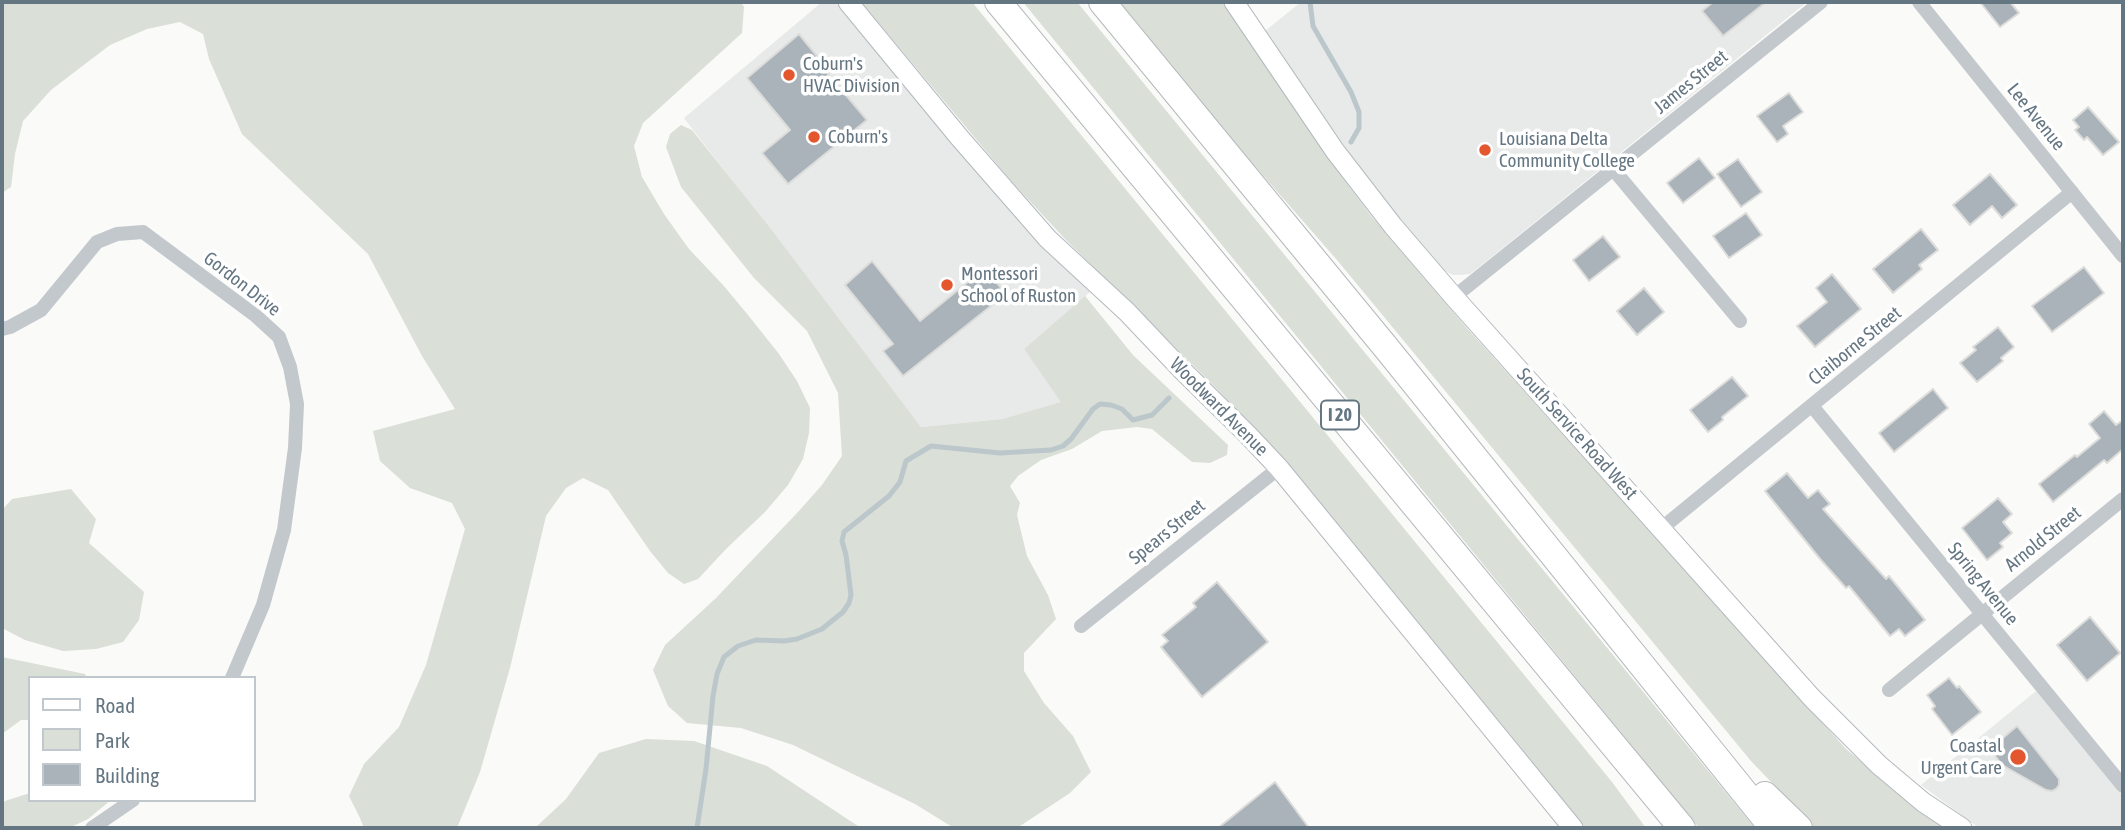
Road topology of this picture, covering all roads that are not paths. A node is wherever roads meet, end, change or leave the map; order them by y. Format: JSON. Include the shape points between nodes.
{"nodes":[{"id":1,"x":848,"y":2,"type":"edge"},
{"id":2,"x":998,"y":2,"type":"edge"},
{"id":3,"x":1102,"y":2,"type":"edge"},
{"id":4,"x":1234,"y":2,"type":"edge"},
{"id":5,"x":1821,"y":2,"type":"edge"},
{"id":6,"x":1919,"y":2,"type":"edge"},
{"id":7,"x":1613,"y":169,"type":"junction"},
{"id":8,"x":2072,"y":192,"type":"junction"},
{"id":9,"x":2123,"y":256,"type":"edge"},
{"id":10,"x":1454,"y":297,"type":"junction"},
{"id":11,"x":1740,"y":321,"type":"dead end"},
{"id":12,"x":2,"y":329,"type":"edge"},
{"id":13,"x":1812,"y":406,"type":"junction"},
{"id":14,"x":1279,"y":468,"type":"junction"},
{"id":15,"x":2123,"y":499,"type":"edge"},
{"id":16,"x":1661,"y":528,"type":"junction"},
{"id":17,"x":1982,"y":614,"type":"junction"},
{"id":18,"x":1081,"y":626,"type":"dead end"},
{"id":19,"x":233,"y":676,"type":"edge"},
{"id":20,"x":1889,"y":690,"type":"dead end"},
{"id":21,"x":1572,"y":695,"type":"junction"},
{"id":22,"x":1673,"y":705,"type":"junction"},
{"id":23,"x":2123,"y":786,"type":"edge"},
{"id":24,"x":130,"y":802,"type":"edge"},
{"id":25,"x":92,"y":828,"type":"edge"},
{"id":26,"x":1573,"y":828,"type":"edge"},
{"id":27,"x":1663,"y":828,"type":"edge"},
{"id":28,"x":1682,"y":828,"type":"edge"},
{"id":29,"x":1773,"y":828,"type":"edge"},
{"id":30,"x":1799,"y":828,"type":"edge"},
{"id":31,"x":1962,"y":828,"type":"edge"}],
"edges":[{"from":1,"to":14,"type":"main road","name":"Woodward Avenue","via":[[1048,239],[1127,312]]},
{"from":2,"to":21,"type":"highway","number":"I 20"},
{"from":3,"to":22,"type":"highway"},
{"from":4,"to":10,"type":"main road","name":"South Service Road West","via":[[1335,151]]},
{"from":5,"to":7,"type":"street","name":"James Street"},
{"from":6,"to":8,"type":"street","name":"Lee Avenue"},
{"from":7,"to":10,"type":"street","name":"James Street"},
{"from":7,"to":11,"type":"street"},
{"from":8,"to":9,"type":"street","name":"Lee Avenue"},
{"from":8,"to":13,"type":"street","name":"Claiborne Street"},
{"from":10,"to":16,"type":"main road","name":"South Service Road West"},
{"from":12,"to":19,"type":"street","name":"Gordon Drive","via":[[41,310],[97,242],[117,234],[143,232],[279,337],[297,404],[290,489],[263,606]]},
{"from":13,"to":16,"type":"street","name":"Claiborne Street"},
{"from":13,"to":17,"type":"street","name":"Spring Avenue"},
{"from":14,"to":18,"type":"street","name":"Spears Street"},
{"from":14,"to":26,"type":"main road","name":"Woodward Avenue"},
{"from":15,"to":17,"type":"street","name":"Arnold Street"},
{"from":16,"to":31,"type":"main road","name":"South Service Road West","via":[[1812,698],[1879,765]]},
{"from":17,"to":20,"type":"street","name":"Arnold Street"},
{"from":17,"to":23,"type":"street","name":"Spring Avenue"},
{"from":21,"to":27,"type":"highway"},
{"from":21,"to":28,"type":"highway","number":"I 20"},
{"from":22,"to":29,"type":"highway"},
{"from":22,"to":30,"type":"highway"},
{"from":24,"to":25,"type":"street"}]}
